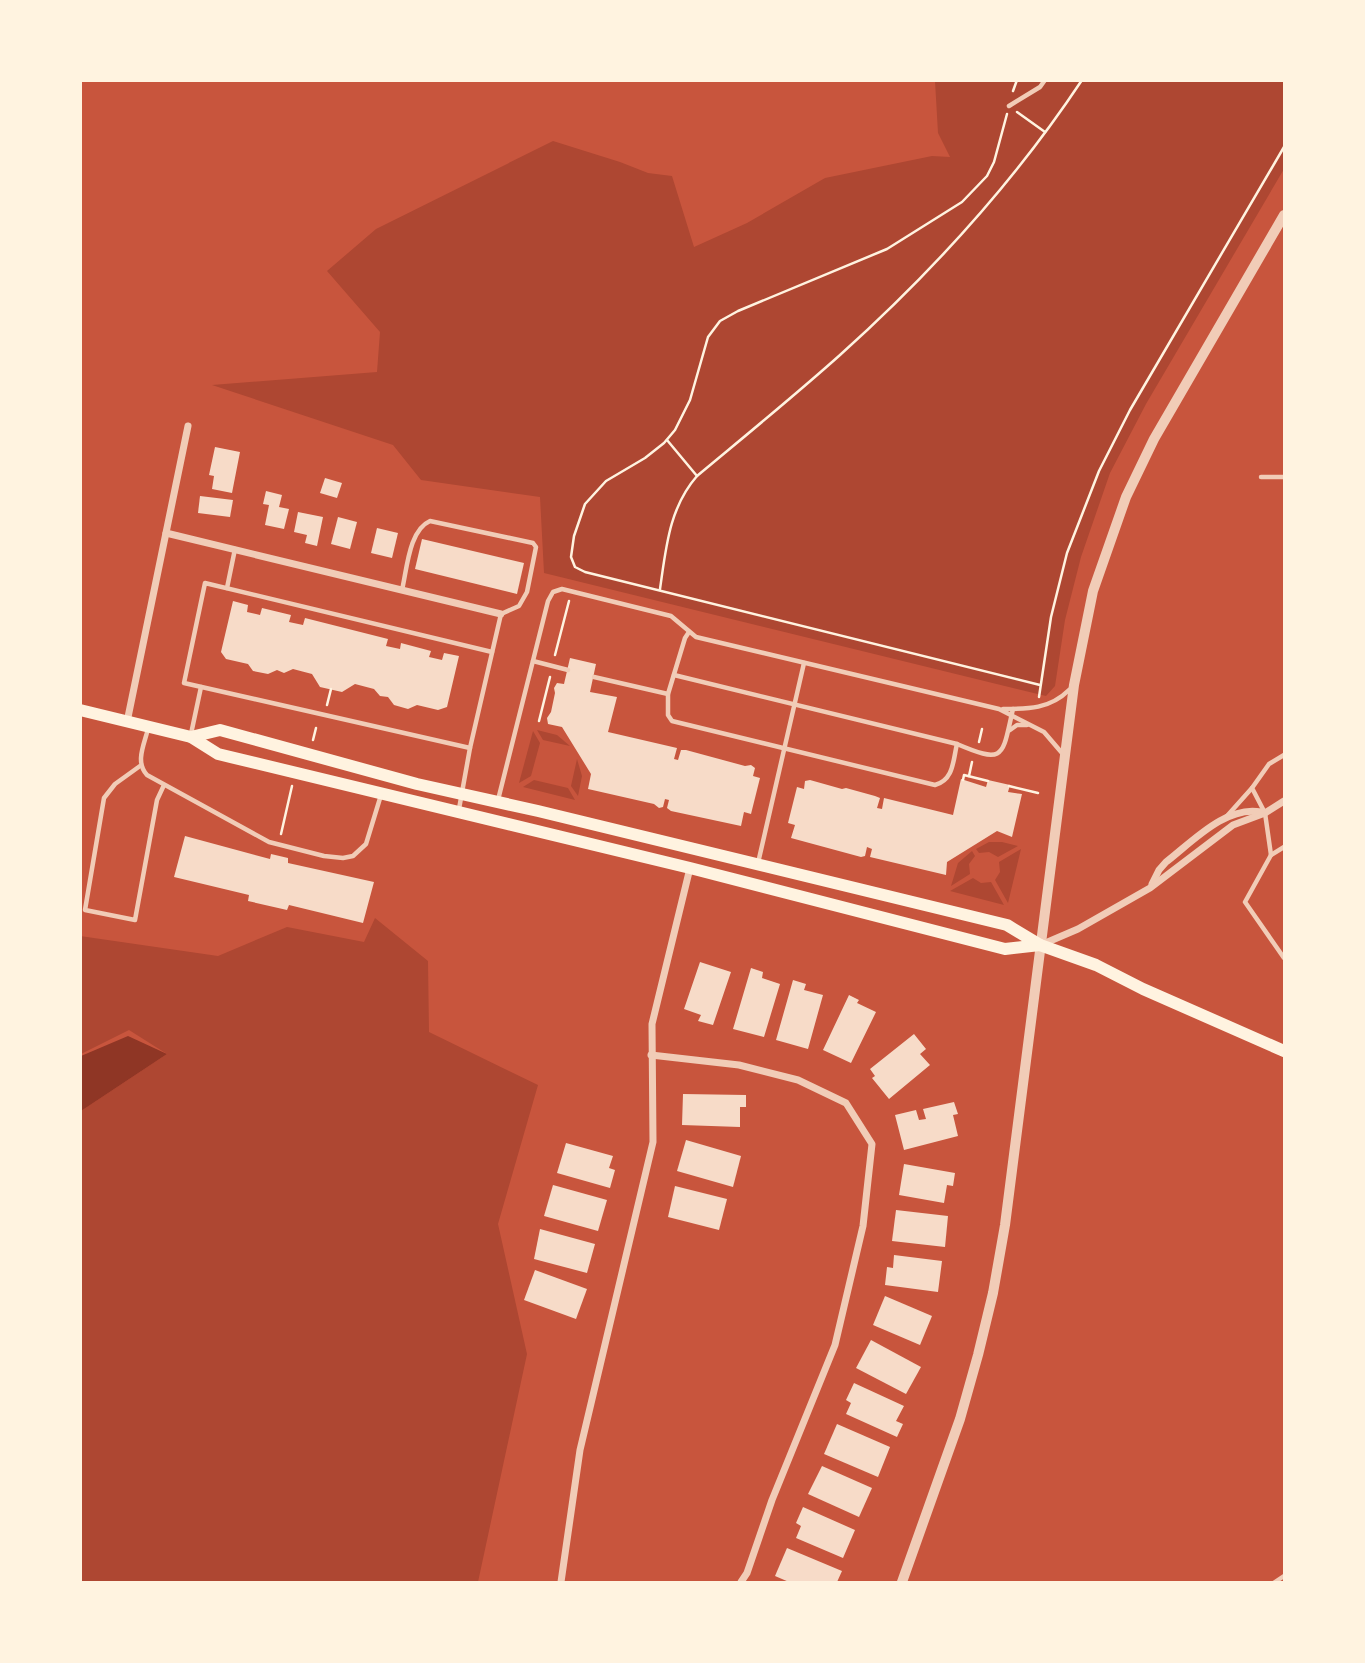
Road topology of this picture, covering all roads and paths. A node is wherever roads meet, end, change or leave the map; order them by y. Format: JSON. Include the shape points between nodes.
{"nodes":[{"id":1,"x":1017,"y":80,"type":"edge"},
{"id":2,"x":1045,"y":80,"type":"edge"},
{"id":3,"x":1082,"y":80,"type":"edge"},
{"id":4,"x":1009,"y":106,"type":"junction"},
{"id":5,"x":1045,"y":132,"type":"junction"},
{"id":6,"x":1284,"y":147,"type":"edge"},
{"id":7,"x":1284,"y":215,"type":"edge"},
{"id":8,"x":188,"y":426,"type":"dead end"},
{"id":9,"x":667,"y":440,"type":"junction"},
{"id":10,"x":697,"y":476,"type":"junction"},
{"id":11,"x":1261,"y":477,"type":"dead end"},
{"id":12,"x":1284,"y":477,"type":"edge"},
{"id":13,"x":166,"y":533,"type":"junction"},
{"id":14,"x":235,"y":549,"type":"junction"},
{"id":15,"x":227,"y":589,"type":"junction"},
{"id":16,"x":402,"y":590,"type":"junction"},
{"id":17,"x":660,"y":590,"type":"junction"},
{"id":18,"x":569,"y":601,"type":"dead end"},
{"id":19,"x":501,"y":614,"type":"junction"},
{"id":20,"x":690,"y":632,"type":"junction"},
{"id":21,"x":492,"y":652,"type":"junction"},
{"id":22,"x":555,"y":658,"type":"dead end"},
{"id":23,"x":533,"y":661,"type":"junction"},
{"id":24,"x":804,"y":663,"type":"junction"},
{"id":25,"x":568,"y":670,"type":"dead end"},
{"id":26,"x":674,"y":675,"type":"junction"},
{"id":27,"x":550,"y":676,"type":"dead end"},
{"id":28,"x":594,"y":677,"type":"dead end"},
{"id":29,"x":1040,"y":685,"type":"junction"},
{"id":30,"x":1074,"y":685,"type":"junction"},
{"id":31,"x":201,"y":687,"type":"junction"},
{"id":32,"x":331,"y":690,"type":"dead end"},
{"id":33,"x":668,"y":694,"type":"junction"},
{"id":34,"x":1038,"y":699,"type":"dead end"},
{"id":35,"x":327,"y":705,"type":"dead end"},
{"id":36,"x":795,"y":705,"type":"junction"},
{"id":37,"x":80,"y":710,"type":"edge"},
{"id":38,"x":1012,"y":712,"type":"junction"},
{"id":39,"x":539,"y":721,"type":"dead end"},
{"id":40,"x":127,"y":722,"type":"junction"},
{"id":41,"x":148,"y":728,"type":"junction"},
{"id":42,"x":316,"y":728,"type":"dead end"},
{"id":43,"x":1038,"y":729,"type":"junction"},
{"id":44,"x":191,"y":737,"type":"junction"},
{"id":45,"x":1007,"y":737,"type":"junction"},
{"id":46,"x":957,"y":744,"type":"junction"},
{"id":47,"x":312,"y":747,"type":"dead end"},
{"id":48,"x":470,"y":748,"type":"junction"},
{"id":49,"x":785,"y":749,"type":"junction"},
{"id":50,"x":1284,"y":755,"type":"edge"},
{"id":51,"x":1065,"y":757,"type":"junction"},
{"id":52,"x":973,"y":758,"type":"dead end"},
{"id":53,"x":141,"y":766,"type":"junction"},
{"id":54,"x":969,"y":776,"type":"junction"},
{"id":55,"x":963,"y":780,"type":"dead end"},
{"id":56,"x":988,"y":781,"type":"dead end"},
{"id":57,"x":293,"y":782,"type":"dead end"},
{"id":58,"x":164,"y":785,"type":"junction"},
{"id":59,"x":1009,"y":786,"type":"dead end"},
{"id":60,"x":1252,"y":788,"type":"junction"},
{"id":61,"x":462,"y":793,"type":"junction"},
{"id":62,"x":1038,"y":793,"type":"dead end"},
{"id":63,"x":382,"y":794,"type":"junction"},
{"id":64,"x":497,"y":801,"type":"junction"},
{"id":65,"x":1284,"y":801,"type":"edge"},
{"id":66,"x":458,"y":813,"type":"junction"},
{"id":67,"x":1265,"y":813,"type":"junction"},
{"id":68,"x":1226,"y":816,"type":"junction"},
{"id":69,"x":281,"y":837,"type":"dead end"},
{"id":70,"x":1284,"y":847,"type":"edge"},
{"id":71,"x":1271,"y":855,"type":"junction"},
{"id":72,"x":758,"y":864,"type":"junction"},
{"id":73,"x":690,"y":868,"type":"junction"},
{"id":74,"x":1150,"y":888,"type":"junction"},
{"id":75,"x":1040,"y":945,"type":"junction"},
{"id":76,"x":1284,"y":958,"type":"edge"},
{"id":77,"x":1284,"y":1051,"type":"edge"},
{"id":78,"x":651,"y":1055,"type":"junction"},
{"id":79,"x":1284,"y":1576,"type":"edge"},
{"id":80,"x":561,"y":1583,"type":"edge"},
{"id":81,"x":741,"y":1583,"type":"edge"},
{"id":82,"x":902,"y":1583,"type":"edge"},
{"id":83,"x":1275,"y":1583,"type":"edge"}],
"edges":[{"from":1,"to":4,"type":"path"},
{"from":2,"to":4,"type":"lane"},
{"from":3,"to":5,"type":"path"},
{"from":4,"to":5,"type":"path"},
{"from":4,"to":9,"type":"path","via":[[994,162],[962,202],[887,249],[720,321],[704,347],[684,414]]},
{"from":5,"to":10,"type":"path","via":[[965,231],[878,319]]},
{"from":6,"to":29,"type":"path","via":[[1099,471],[1066,553]]},
{"from":7,"to":30,"type":"street","via":[[1174,402],[1126,497],[1093,591]]},
{"from":8,"to":13,"type":"street"},
{"from":9,"to":10,"type":"path"},
{"from":9,"to":17,"type":"path","via":[[591,495],[580,513],[571,557],[577,572]]},
{"from":10,"to":17,"type":"path","via":[[673,514]]},
{"from":11,"to":12,"type":"lane"},
{"from":13,"to":14,"type":"street"},
{"from":13,"to":40,"type":"street"},
{"from":14,"to":15,"type":"lane"},
{"from":14,"to":16,"type":"street"},
{"from":15,"to":21,"type":"lane"},
{"from":15,"to":31,"type":"lane","via":[[205,583],[184,683]]},
{"from":16,"to":19,"type":"street"},
{"from":16,"to":19,"type":"lane","via":[[416,533],[430,521],[533,542],[536,547],[527,592],[519,606]]},
{"from":17,"to":29,"type":"path"},
{"from":18,"to":22,"type":"path"},
{"from":19,"to":21,"type":"lane"},
{"from":20,"to":23,"type":"lane","via":[[671,616],[562,589],[553,592],[548,601]]},
{"from":20,"to":24,"type":"lane"},
{"from":20,"to":26,"type":"lane"},
{"from":21,"to":48,"type":"lane"},
{"from":23,"to":25,"type":"lane"},
{"from":23,"to":64,"type":"lane"},
{"from":24,"to":36,"type":"lane"},
{"from":24,"to":38,"type":"lane"},
{"from":26,"to":33,"type":"lane"},
{"from":26,"to":36,"type":"lane"},
{"from":27,"to":39,"type":"path"},
{"from":28,"to":33,"type":"lane"},
{"from":29,"to":34,"type":"path"},
{"from":30,"to":38,"type":"lane","via":[[1051,704]]},
{"from":30,"to":51,"type":"street"},
{"from":31,"to":44,"type":"lane"},
{"from":31,"to":48,"type":"lane"},
{"from":32,"to":35,"type":"path"},
{"from":33,"to":49,"type":"lane","via":[[667,715],[672,721]]},
{"from":36,"to":46,"type":"lane"},
{"from":36,"to":49,"type":"lane"},
{"from":37,"to":40,"type":"main road"},
{"from":38,"to":43,"type":"lane"},
{"from":38,"to":45,"type":"lane"},
{"from":40,"to":41,"type":"main road"},
{"from":41,"to":44,"type":"main road"},
{"from":41,"to":53,"type":"lane"},
{"from":42,"to":47,"type":"path"},
{"from":43,"to":45,"type":"lane","via":[[1017,725]]},
{"from":43,"to":51,"type":"lane"},
{"from":44,"to":61,"type":"main road","via":[[220,730]]},
{"from":44,"to":63,"type":"main road","via":[[218,754]]},
{"from":45,"to":46,"type":"lane","via":[[1004,748],[995,755]]},
{"from":46,"to":49,"type":"lane","via":[[950,775],[935,785]]},
{"from":48,"to":61,"type":"lane"},
{"from":49,"to":72,"type":"lane"},
{"from":50,"to":60,"type":"lane","via":[[1269,764]]},
{"from":51,"to":75,"type":"street"},
{"from":52,"to":54,"type":"path"},
{"from":53,"to":58,"type":"lane"},
{"from":53,"to":58,"type":"lane","via":[[104,798],[85,910],[135,920],[157,800]]},
{"from":54,"to":55,"type":"path","via":[[964,775]]},
{"from":54,"to":56,"type":"path"},
{"from":57,"to":69,"type":"path"},
{"from":58,"to":63,"type":"lane","via":[[269,842],[343,858],[361,852],[366,844]]},
{"from":59,"to":62,"type":"path"},
{"from":60,"to":67,"type":"lane"},
{"from":60,"to":68,"type":"lane"},
{"from":61,"to":64,"type":"main road"},
{"from":61,"to":66,"type":"lane"},
{"from":63,"to":66,"type":"main road"},
{"from":64,"to":72,"type":"main road"},
{"from":65,"to":67,"type":"street"},
{"from":66,"to":73,"type":"main road"},
{"from":67,"to":68,"type":"street","via":[[1241,810]]},
{"from":67,"to":71,"type":"lane"},
{"from":67,"to":74,"type":"street","via":[[1233,825]]},
{"from":68,"to":74,"type":"street","via":[[1166,862]]},
{"from":70,"to":71,"type":"lane"},
{"from":71,"to":76,"type":"lane","via":[[1245,902]]},
{"from":72,"to":75,"type":"main road","via":[[1007,925]]},
{"from":73,"to":75,"type":"main road","via":[[1005,949]]},
{"from":73,"to":78,"type":"street","via":[[652,1024]]},
{"from":74,"to":75,"type":"street"},
{"from":75,"to":77,"type":"main road","via":[[1096,965]]},
{"from":75,"to":82,"type":"street","via":[[993,1293],[960,1419]]},
{"from":78,"to":80,"type":"street","via":[[653,1142],[580,1450]]},
{"from":78,"to":81,"type":"street","via":[[739,1065],[797,1080],[846,1103],[872,1144],[863,1226],[835,1345]]},
{"from":79,"to":83,"type":"lane"}]}
